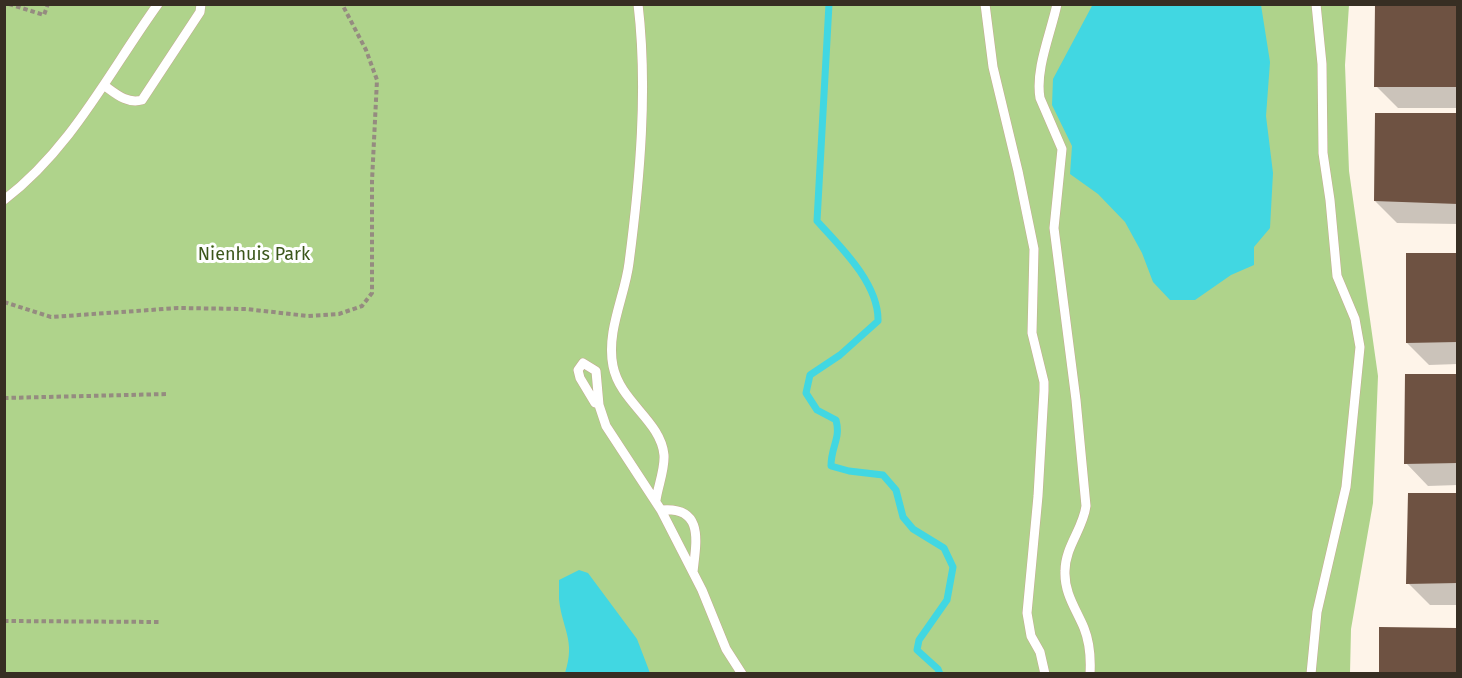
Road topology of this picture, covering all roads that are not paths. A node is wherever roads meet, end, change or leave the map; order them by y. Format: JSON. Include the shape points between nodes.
{"nodes":[{"id":1,"x":158,"y":4,"type":"edge"},
{"id":2,"x":201,"y":4,"type":"edge"},
{"id":3,"x":638,"y":4,"type":"edge"},
{"id":4,"x":985,"y":4,"type":"edge"},
{"id":5,"x":1057,"y":4,"type":"edge"},
{"id":6,"x":1316,"y":4,"type":"edge"},
{"id":7,"x":105,"y":86,"type":"junction"},
{"id":8,"x":4,"y":200,"type":"edge"},
{"id":9,"x":595,"y":403,"type":"dead end"},
{"id":10,"x":656,"y":500,"type":"junction"},
{"id":11,"x":661,"y":510,"type":"junction"},
{"id":12,"x":693,"y":572,"type":"junction"},
{"id":13,"x":742,"y":674,"type":"edge"},
{"id":14,"x":1046,"y":674,"type":"edge"},
{"id":15,"x":1090,"y":674,"type":"edge"},
{"id":16,"x":1311,"y":674,"type":"edge"}],
"edges":[{"from":1,"to":7,"type":"lane"},
{"from":2,"to":7,"type":"lane","via":[[200,12],[142,100],[123,98]]},
{"from":3,"to":10,"type":"lane","via":[[644,83],[641,135],[629,267],[618,303],[613,365],[622,389],[660,439],[664,456]]},
{"from":4,"to":14,"type":"lane","via":[[993,67],[1034,249],[1032,333],[1044,391],[1028,612],[1031,636]]},
{"from":5,"to":15,"type":"lane","via":[[1038,89],[1062,149],[1054,228],[1086,506],[1070,546],[1065,572],[1068,595],[1089,642]]},
{"from":6,"to":16,"type":"lane","via":[[1322,64],[1323,153],[1337,276],[1355,319],[1360,347],[1346,487],[1317,612]]},
{"from":7,"to":8,"type":"lane","via":[[64,142],[25,184]]},
{"from":9,"to":10,"type":"lane","via":[[580,378],[578,370],[583,363],[596,371],[599,405],[606,426]]},
{"from":10,"to":11,"type":"lane"},
{"from":11,"to":12,"type":"lane"},
{"from":11,"to":12,"type":"lane","via":[[685,513],[693,522],[697,538]]},
{"from":12,"to":13,"type":"lane","via":[[726,649]]}]}
